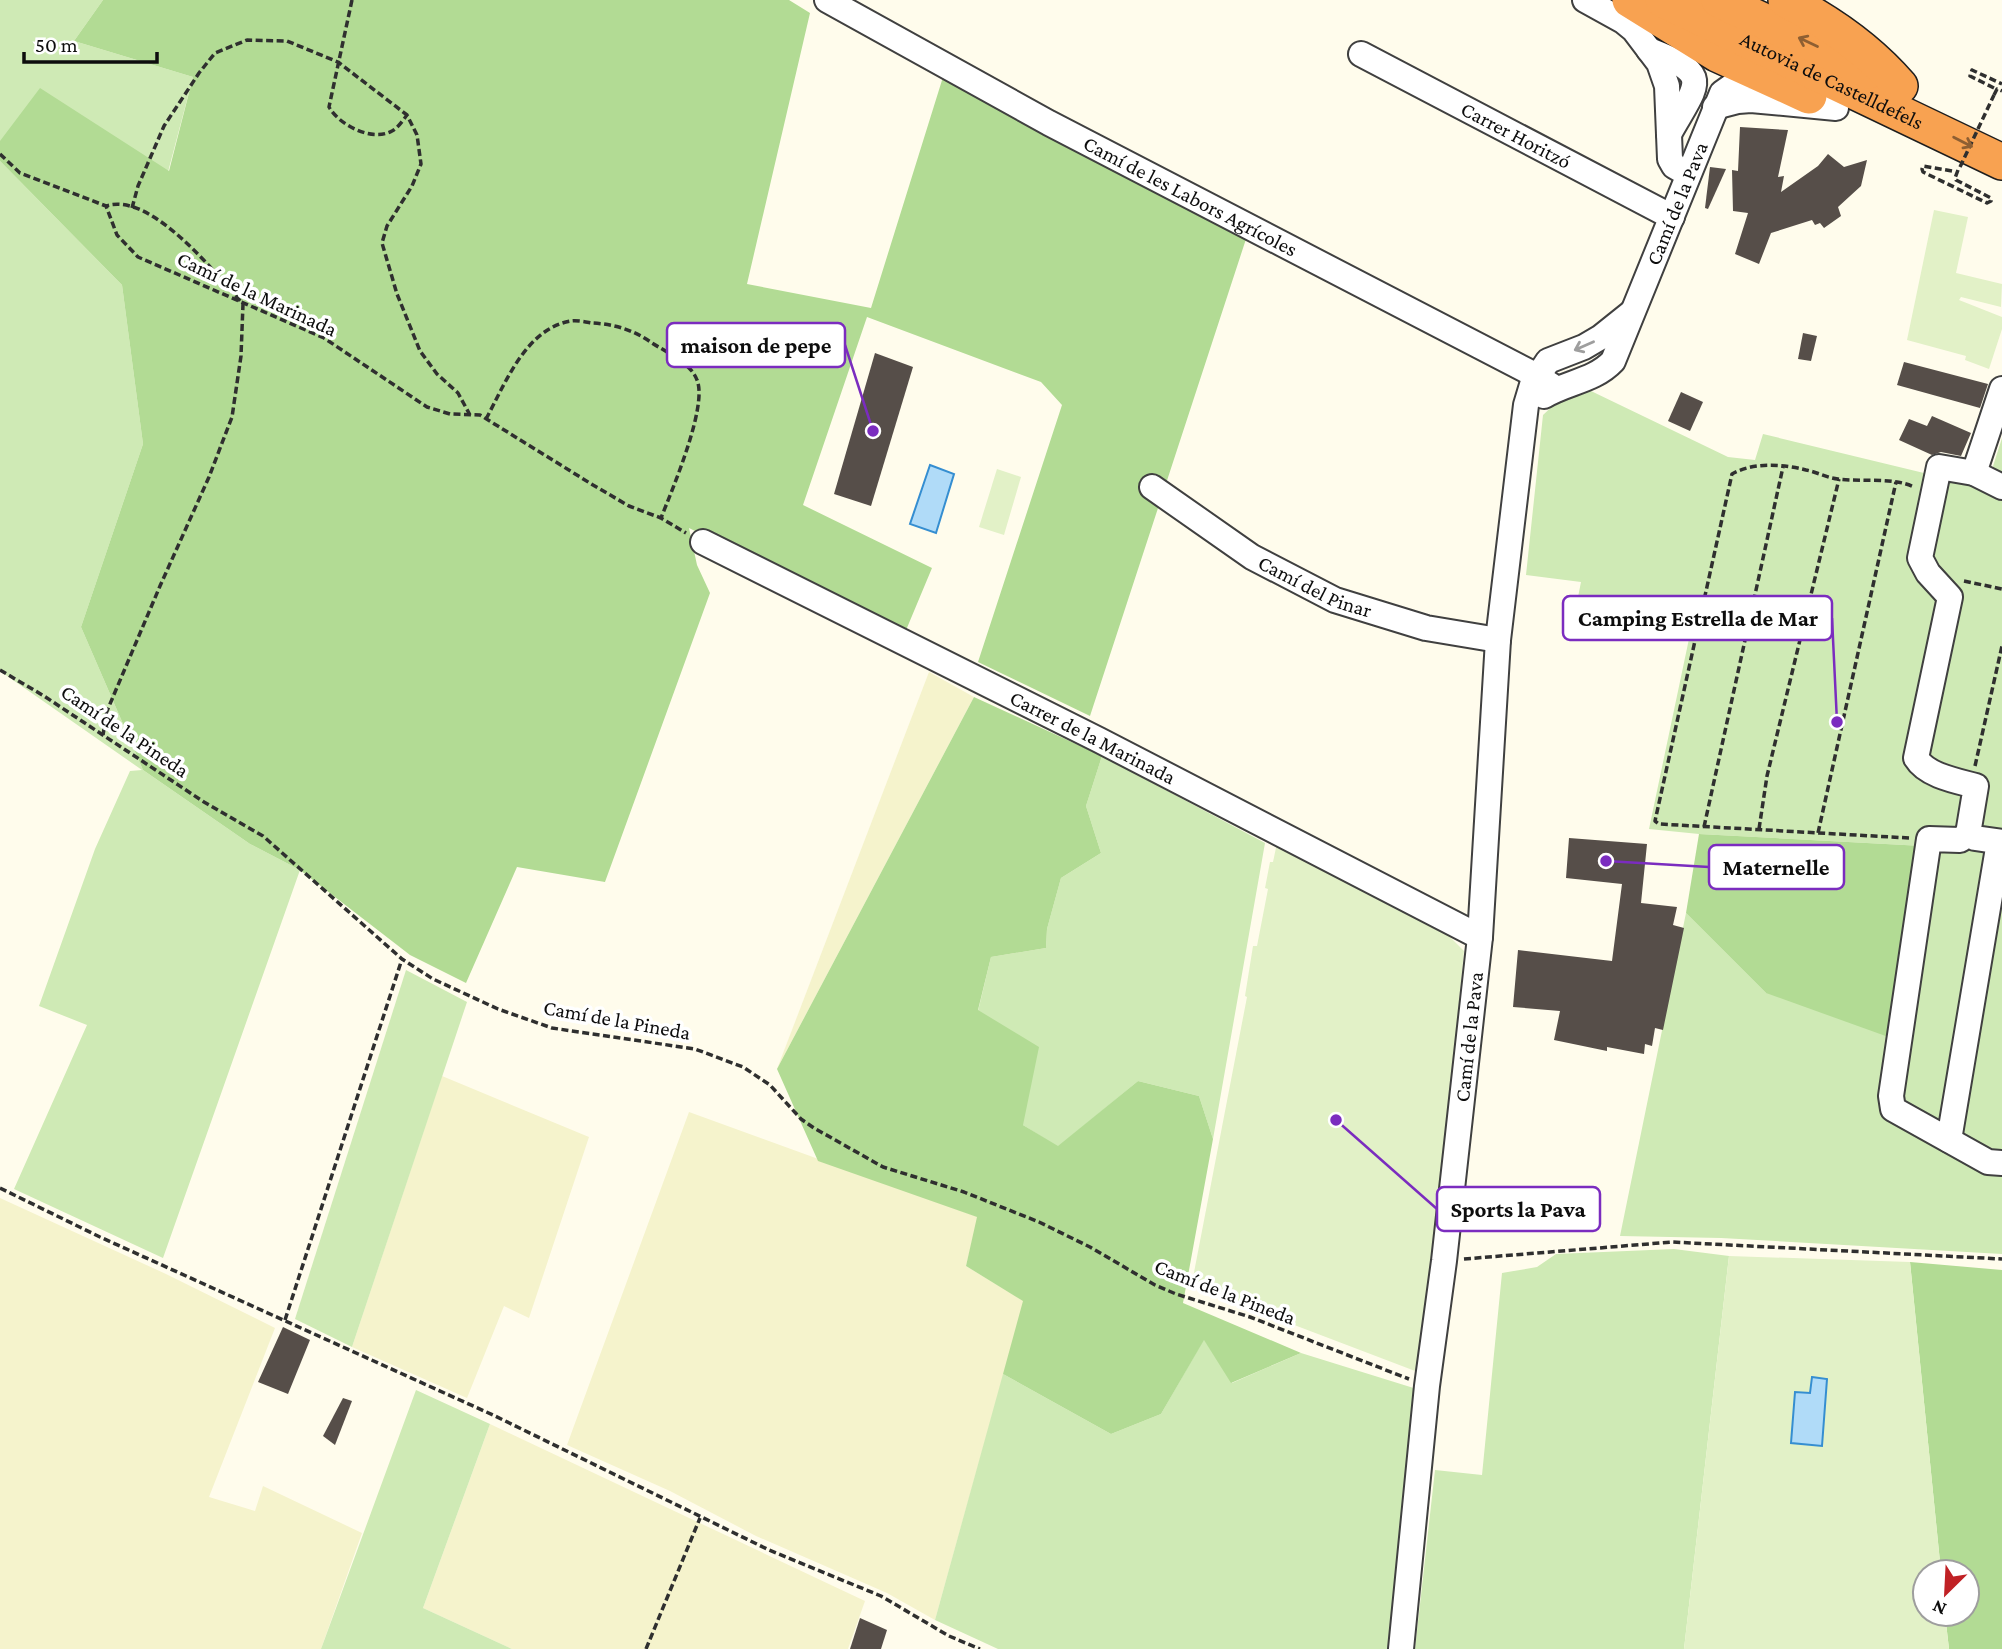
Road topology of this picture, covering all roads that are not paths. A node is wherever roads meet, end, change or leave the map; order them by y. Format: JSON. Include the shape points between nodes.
{"nodes":[{"id":1,"x":827,"y":0,"type":"edge"},
{"id":2,"x":1585,"y":0,"type":"edge"},
{"id":3,"x":1630,"y":0,"type":"edge"},
{"id":4,"x":1663,"y":0,"type":"edge"},
{"id":5,"x":1719,"y":0,"type":"edge"},
{"id":6,"x":1786,"y":0,"type":"edge"},
{"id":7,"x":1361,"y":54,"type":"dead end"},
{"id":8,"x":1717,"y":54,"type":"junction"},
{"id":9,"x":1753,"y":71,"type":"junction"},
{"id":10,"x":1900,"y":86,"type":"junction"},
{"id":11,"x":1718,"y":100,"type":"junction"},
{"id":12,"x":1836,"y":108,"type":"junction"},
{"id":13,"x":1924,"y":122,"type":"junction"},
{"id":14,"x":2002,"y":135,"type":"edge"},
{"id":15,"x":2002,"y":162,"type":"edge"},
{"id":16,"x":1688,"y":174,"type":"junction"},
{"id":17,"x":1672,"y":217,"type":"junction"},
{"id":18,"x":1547,"y":383,"type":"junction"},
{"id":19,"x":2002,"y":389,"type":"edge"},
{"id":20,"x":1974,"y":473,"type":"junction"},
{"id":21,"x":1152,"y":487,"type":"dead end"},
{"id":22,"x":2002,"y":487,"type":"edge"},
{"id":23,"x":703,"y":542,"type":"road end"},
{"id":24,"x":1499,"y":640,"type":"junction"},
{"id":25,"x":1968,"y":834,"type":"junction"},
{"id":26,"x":2000,"y":842,"type":"edge"},
{"id":27,"x":1479,"y":937,"type":"junction"},
{"id":28,"x":1949,"y":1140,"type":"junction"},
{"id":29,"x":2002,"y":1163,"type":"edge"},
{"id":30,"x":1401,"y":1649,"type":"edge"}],
"edges":[{"from":1,"to":18,"type":"street","name":"Camí de les Labors Agrícoles","via":[[1049,123]]},
{"from":2,"to":16,"type":"street","via":[[1633,30],[1664,74],[1670,159]]},
{"from":3,"to":8,"type":"highway"},
{"from":4,"to":13,"type":"highway","name":"Autovia de Castelldefels"},
{"from":10,"to":5,"type":"highway","name":"Autovia de Castelldefels","one_way":true},
{"from":6,"to":10,"type":"highway","via":[[1846,36]]},
{"from":7,"to":17,"type":"street","name":"Carrer Horitzó"},
{"from":8,"to":9,"type":"highway"},
{"from":8,"to":11,"type":"street","name":"Camí de la Pava"},
{"from":9,"to":11,"type":"street"},
{"from":9,"to":12,"type":"highway"},
{"from":10,"to":14,"type":"highway","name":"Autovia de Castelldefels"},
{"from":11,"to":12,"type":"street"},
{"from":11,"to":16,"type":"street","name":"Camí de la Pava"},
{"from":12,"to":13,"type":"highway"},
{"from":13,"to":15,"type":"highway","name":"Autovia de Castelldefels","one_way":true},
{"from":16,"to":17,"type":"street","name":"Camí de la Pava"},
{"from":17,"to":18,"type":"street","name":"Camí de la Pava","via":[[1631,313],[1592,342],[1548,361]]},
{"from":18,"to":24,"type":"street","name":"Camí de la Pava","via":[[1526,405]]},
{"from":19,"to":20,"type":"street"},
{"from":20,"to":22,"type":"street"},
{"from":20,"to":25,"type":"street","via":[[1939,467],[1920,558],[1950,597],[1916,758],[1921,766],[1976,786]]},
{"from":21,"to":24,"type":"street","name":"Camí del Pinar","via":[[1252,557],[1335,600],[1426,628]]},
{"from":23,"to":27,"type":"street","name":"Carrer de la Marinada","via":[[1099,740],[1362,889]]},
{"from":24,"to":27,"type":"street","name":"Camí de la Pava"},
{"from":25,"to":26,"type":"street"},
{"from":25,"to":28,"type":"street","via":[[1960,840],[1929,839],[1891,1096],[1893,1109]]},
{"from":26,"to":28,"type":"street"},
{"from":27,"to":30,"type":"street","name":"Camí de la Pava"},
{"from":28,"to":29,"type":"street","via":[[1988,1162]]}]}
